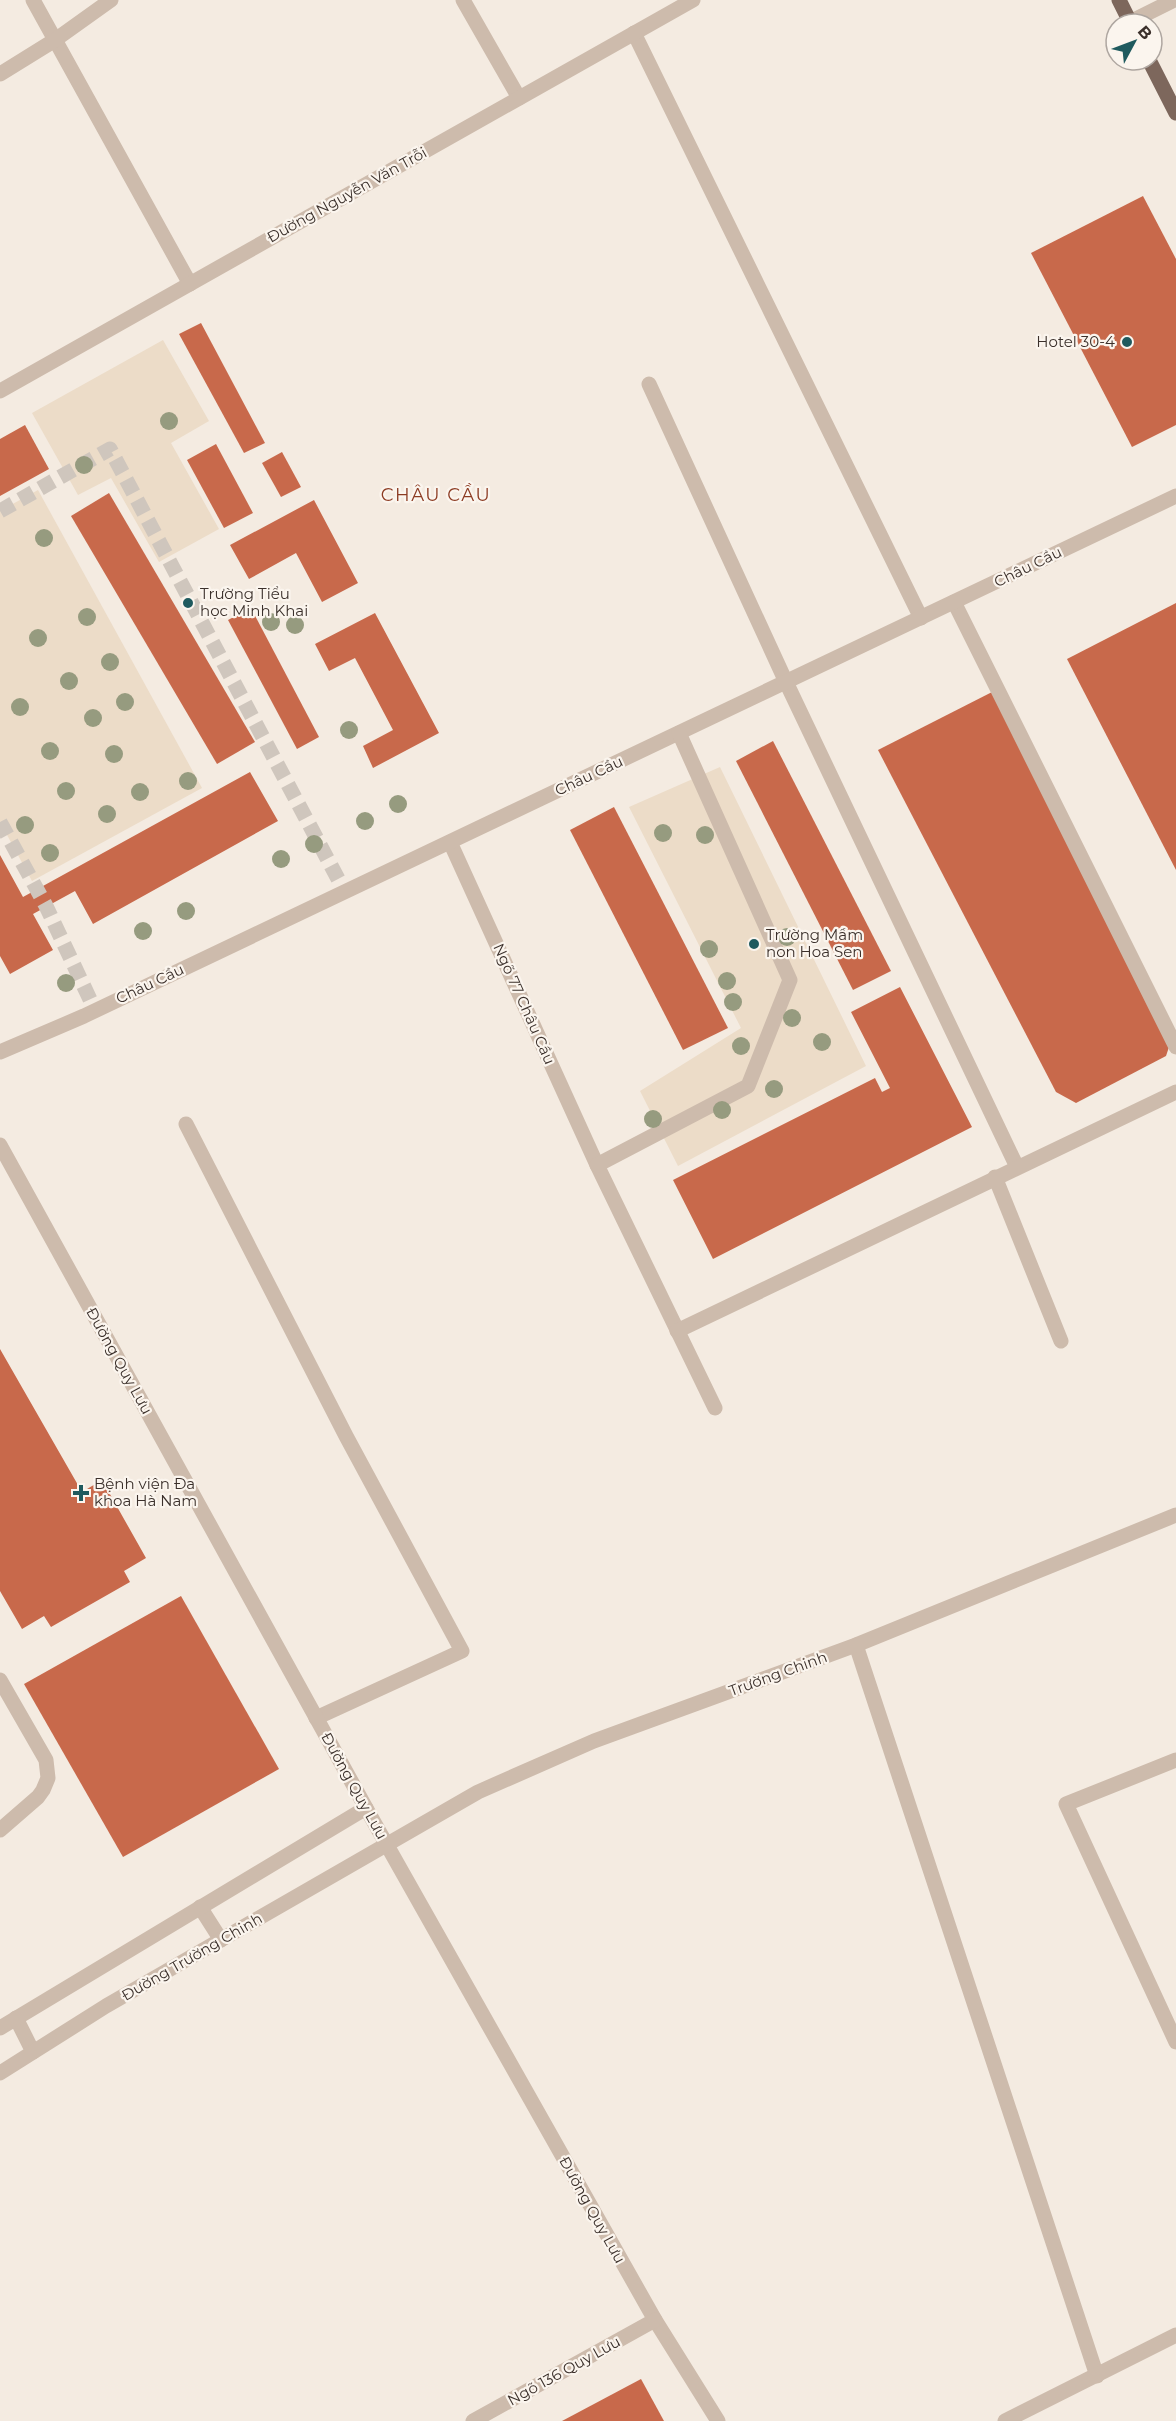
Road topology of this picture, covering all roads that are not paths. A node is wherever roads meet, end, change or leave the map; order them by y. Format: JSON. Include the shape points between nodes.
{"nodes":[{"id":1,"x":33,"y":0,"type":"edge"},
{"id":2,"x":111,"y":0,"type":"edge"},
{"id":3,"x":463,"y":0,"type":"edge"},
{"id":4,"x":693,"y":0,"type":"edge"},
{"id":5,"x":1174,"y":0,"type":"edge"},
{"id":6,"x":1152,"y":12,"type":"edge"},
{"id":7,"x":634,"y":33,"type":"junction"},
{"id":8,"x":55,"y":40,"type":"junction"},
{"id":9,"x":1155,"y":72,"type":"edge"},
{"id":10,"x":0,"y":74,"type":"edge"},
{"id":11,"x":519,"y":98,"type":"junction"},
{"id":12,"x":1176,"y":113,"type":"edge"},
{"id":13,"x":190,"y":284,"type":"junction"},
{"id":14,"x":649,"y":384,"type":"dead end"},
{"id":15,"x":0,"y":391,"type":"edge"},
{"id":16,"x":1176,"y":496,"type":"edge"},
{"id":17,"x":954,"y":602,"type":"junction"},
{"id":18,"x":921,"y":618,"type":"junction"},
{"id":19,"x":786,"y":682,"type":"junction"},
{"id":20,"x":679,"y":733,"type":"junction"},
{"id":21,"x":450,"y":842,"type":"junction"},
{"id":22,"x":1176,"y":1047,"type":"edge"},
{"id":23,"x":0,"y":1052,"type":"edge"},
{"id":24,"x":1176,"y":1092,"type":"edge"},
{"id":25,"x":186,"y":1124,"type":"dead end"},
{"id":26,"x":0,"y":1145,"type":"edge"},
{"id":27,"x":597,"y":1166,"type":"junction"},
{"id":28,"x":1017,"y":1167,"type":"junction"},
{"id":29,"x":995,"y":1177,"type":"junction"},
{"id":30,"x":677,"y":1331,"type":"junction"},
{"id":31,"x":1061,"y":1341,"type":"dead end"},
{"id":32,"x":715,"y":1408,"type":"dead end"},
{"id":33,"x":1176,"y":1515,"type":"edge"},
{"id":34,"x":855,"y":1645,"type":"junction"},
{"id":35,"x":0,"y":1680,"type":"edge"},
{"id":36,"x":316,"y":1718,"type":"junction"},
{"id":37,"x":1176,"y":1760,"type":"edge"},
{"id":38,"x":366,"y":1808,"type":"junction"},
{"id":39,"x":0,"y":1830,"type":"edge"},
{"id":40,"x":387,"y":1845,"type":"junction"},
{"id":41,"x":200,"y":1907,"type":"junction"},
{"id":42,"x":221,"y":1940,"type":"junction"},
{"id":43,"x":16,"y":2018,"type":"junction"},
{"id":44,"x":0,"y":2028,"type":"edge"},
{"id":45,"x":1176,"y":2042,"type":"edge"},
{"id":46,"x":33,"y":2052,"type":"junction"},
{"id":47,"x":0,"y":2073,"type":"edge"},
{"id":48,"x":655,"y":2320,"type":"junction"},
{"id":49,"x":1176,"y":2336,"type":"edge"},
{"id":50,"x":1097,"y":2376,"type":"junction"},
{"id":51,"x":473,"y":2421,"type":"edge"},
{"id":52,"x":718,"y":2421,"type":"edge"},
{"id":53,"x":1005,"y":2421,"type":"edge"}],
"edges":[{"from":1,"to":8,"type":"street"},
{"from":2,"to":8,"type":"street"},
{"from":3,"to":11,"type":"street"},
{"from":4,"to":7,"type":"street","name":"Đường Nguyễn Văn Trỗi"},
{"from":5,"to":6,"type":"street"},
{"from":7,"to":11,"type":"street","name":"Đường Nguyễn Văn Trỗi"},
{"from":7,"to":18,"type":"street"},
{"from":8,"to":10,"type":"street"},
{"from":8,"to":13,"type":"street"},
{"from":9,"to":12,"type":"main road"},
{"from":11,"to":13,"type":"street","name":"Đường Nguyễn Văn Trỗi"},
{"from":13,"to":15,"type":"street","name":"Đường Nguyễn Văn Trỗi"},
{"from":14,"to":19,"type":"street"},
{"from":16,"to":17,"type":"street","name":"Châu Cầu"},
{"from":17,"to":18,"type":"street","name":"Châu Cầu"},
{"from":17,"to":22,"type":"street"},
{"from":18,"to":19,"type":"street","name":"Châu Cầu"},
{"from":19,"to":20,"type":"street","name":"Châu Cầu"},
{"from":19,"to":28,"type":"street"},
{"from":20,"to":21,"type":"street","name":"Châu Cầu"},
{"from":20,"to":27,"type":"street","via":[[790,980],[748,1086]]},
{"from":21,"to":23,"type":"street","name":"Châu Cầu"},
{"from":21,"to":27,"type":"street","name":"Ngõ 77 Châu Cầu"},
{"from":24,"to":28,"type":"street"},
{"from":25,"to":36,"type":"street","via":[[305,1358],[462,1650]]},
{"from":26,"to":36,"type":"street","name":"Đường Quy Lưu"},
{"from":27,"to":30,"type":"street","name":"Ngõ 77 Châu Cầu"},
{"from":28,"to":29,"type":"street"},
{"from":29,"to":30,"type":"street"},
{"from":29,"to":31,"type":"street"},
{"from":30,"to":32,"type":"street","name":"Ngõ 77 Châu Cầu"},
{"from":33,"to":34,"type":"street","name":"Trường Chinh"},
{"from":34,"to":40,"type":"street","name":"Trường Chinh","via":[[594,1741],[478,1792]]},
{"from":34,"to":50,"type":"street"},
{"from":35,"to":39,"type":"street","via":[[46,1760],[48,1778],[38,1797]]},
{"from":36,"to":38,"type":"street","name":"Đường Quy Lưu"},
{"from":37,"to":45,"type":"street","via":[[1066,1804]]},
{"from":38,"to":40,"type":"street","name":"Đường Quy Lưu"},
{"from":38,"to":41,"type":"street"},
{"from":40,"to":42,"type":"street","name":"Đường Trường Chinh"},
{"from":40,"to":48,"type":"street","name":"Đường Quy Lưu"},
{"from":41,"to":42,"type":"street"},
{"from":41,"to":43,"type":"street"},
{"from":42,"to":46,"type":"street","name":"Đường Trường Chinh"},
{"from":43,"to":44,"type":"street"},
{"from":43,"to":46,"type":"street"},
{"from":46,"to":47,"type":"street","name":"Đường Trường Chinh"},
{"from":48,"to":51,"type":"street","name":"Ngõ 136 Quy Lưu"},
{"from":48,"to":52,"type":"street","name":"Đường Quy Lưu"},
{"from":49,"to":50,"type":"street"},
{"from":50,"to":53,"type":"street"}]}
